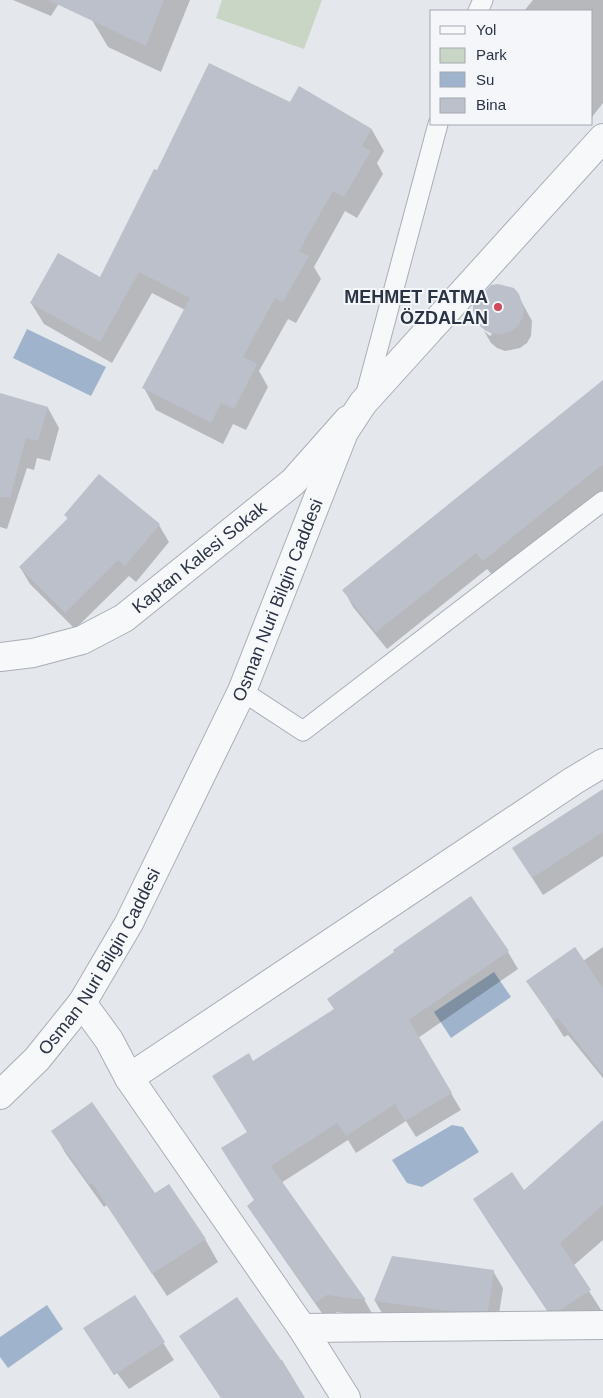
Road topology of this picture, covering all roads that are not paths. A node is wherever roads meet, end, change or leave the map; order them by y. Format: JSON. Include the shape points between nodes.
{"nodes":[{"id":1,"x":438,"y":125,"type":"edge"},
{"id":2,"x":603,"y":138,"type":"edge"},
{"id":3,"x":363,"y":403,"type":"junction"},
{"id":4,"x":603,"y":501,"type":"edge"},
{"id":5,"x":0,"y":657,"type":"edge"},
{"id":6,"x":242,"y":691,"type":"junction"},
{"id":7,"x":603,"y":763,"type":"edge"},
{"id":8,"x":82,"y":1003,"type":"junction"},
{"id":9,"x":129,"y":1078,"type":"junction"},
{"id":10,"x":0,"y":1095,"type":"edge"},
{"id":11,"x":603,"y":1325,"type":"edge"},
{"id":12,"x":302,"y":1328,"type":"junction"},
{"id":13,"x":346,"y":1398,"type":"edge"}],
"edges":[{"from":1,"to":3,"type":"lane"},
{"from":2,"to":3,"type":"street","name":"Osman Nuri Bilgin Caddesi"},
{"from":3,"to":5,"type":"street","name":"Kaptan Kalesi Sokak","via":[[293,482],[124,618],[82,640],[32,653]]},
{"from":3,"to":6,"type":"street","name":"Osman Nuri Bilgin Caddesi","via":[[344,432]]},
{"from":4,"to":6,"type":"lane","via":[[303,731]]},
{"from":6,"to":8,"type":"street","name":"Osman Nuri Bilgin Caddesi","via":[[130,922]]},
{"from":7,"to":9,"type":"street"},
{"from":8,"to":9,"type":"street"},
{"from":8,"to":10,"type":"street","name":"Osman Nuri Bilgin Caddesi","via":[[37,1059]]},
{"from":9,"to":12,"type":"street"},
{"from":11,"to":12,"type":"street"},
{"from":12,"to":13,"type":"street"}]}
